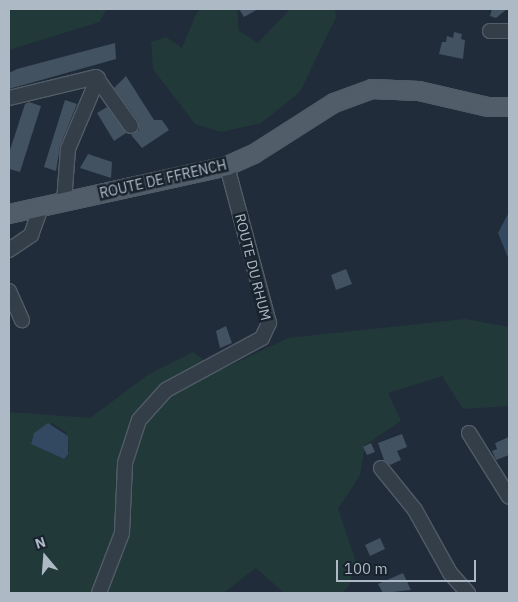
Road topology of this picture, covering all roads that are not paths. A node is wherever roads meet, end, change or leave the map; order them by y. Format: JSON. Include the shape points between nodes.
{"nodes":[{"id":1,"x":509,"y":31,"type":"edge"},
{"id":2,"x":490,"y":32,"type":"dead end"},
{"id":3,"x":98,"y":78,"type":"junction"},
{"id":4,"x":9,"y":98,"type":"edge"},
{"id":5,"x":509,"y":107,"type":"edge"},
{"id":6,"x":131,"y":126,"type":"dead end"},
{"id":7,"x":227,"y":166,"type":"junction"},
{"id":8,"x":64,"y":202,"type":"junction"},
{"id":9,"x":42,"y":207,"type":"junction"},
{"id":10,"x":9,"y":214,"type":"edge"},
{"id":11,"x":9,"y":250,"type":"edge"},
{"id":12,"x":9,"y":291,"type":"edge"},
{"id":13,"x":22,"y":320,"type":"dead end"},
{"id":14,"x":469,"y":433,"type":"dead end"},
{"id":15,"x":381,"y":468,"type":"dead end"},
{"id":16,"x":509,"y":496,"type":"edge"},
{"id":17,"x":99,"y":593,"type":"edge"},
{"id":18,"x":468,"y":593,"type":"edge"}],
"edges":[{"from":1,"to":2,"type":"street"},
{"from":3,"to":4,"type":"street","via":[[84,78]]},
{"from":3,"to":6,"type":"street"},
{"from":3,"to":8,"type":"street","via":[[68,149]]},
{"from":5,"to":7,"type":"main road","name":"ROUTE DE FFRENCH","via":[[488,107],[411,90],[372,90],[334,103],[254,154]]},
{"from":7,"to":8,"type":"main road","name":"ROUTE DE FFRENCH"},
{"from":7,"to":17,"type":"street","name":"ROUTE DU RHUM","via":[[270,323],[262,338],[166,390],[139,420],[125,463],[122,533]]},
{"from":8,"to":9,"type":"main road","name":"ROUTE DE FFRENCH"},
{"from":9,"to":10,"type":"main road","name":"ROUTE DE FFRENCH"},
{"from":9,"to":11,"type":"street","via":[[31,235]]},
{"from":12,"to":13,"type":"street"},
{"from":14,"to":16,"type":"street"},
{"from":15,"to":18,"type":"street","via":[[415,510],[450,573]]}]}
